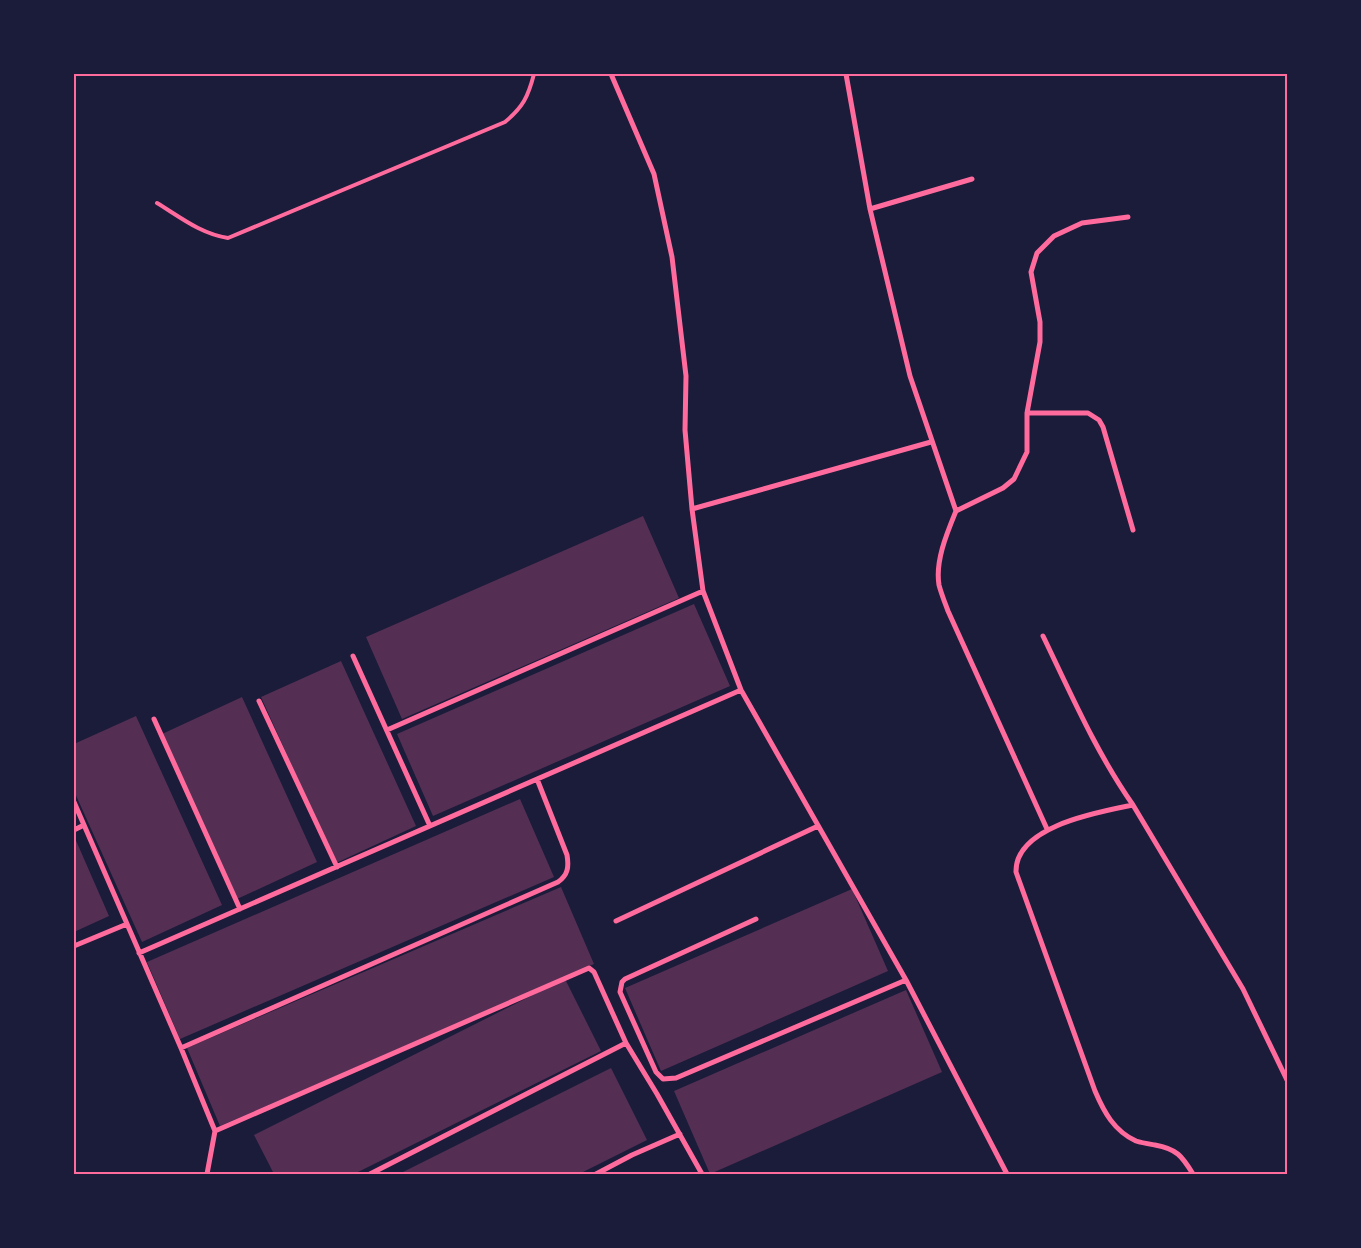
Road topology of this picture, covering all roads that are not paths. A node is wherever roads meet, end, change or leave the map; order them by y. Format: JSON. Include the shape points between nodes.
{"nodes":[{"id":1,"x":534,"y":74,"type":"edge"},
{"id":2,"x":611,"y":74,"type":"edge"},
{"id":3,"x":846,"y":74,"type":"edge"},
{"id":4,"x":972,"y":179,"type":"dead end"},
{"id":5,"x":157,"y":203,"type":"dead end"},
{"id":6,"x":870,"y":209,"type":"junction"},
{"id":7,"x":1128,"y":216,"type":"dead end"},
{"id":8,"x":1027,"y":413,"type":"junction"},
{"id":9,"x":932,"y":442,"type":"junction"},
{"id":10,"x":692,"y":509,"type":"junction"},
{"id":11,"x":956,"y":511,"type":"junction"},
{"id":12,"x":1134,"y":530,"type":"dead end"},
{"id":13,"x":703,"y":591,"type":"junction"},
{"id":14,"x":1043,"y":636,"type":"dead end"},
{"id":15,"x":353,"y":656,"type":"dead end"},
{"id":16,"x":741,"y":690,"type":"junction"},
{"id":17,"x":259,"y":701,"type":"dead end"},
{"id":18,"x":154,"y":719,"type":"dead end"},
{"id":19,"x":387,"y":730,"type":"junction"},
{"id":20,"x":537,"y":779,"type":"junction"},
{"id":21,"x":74,"y":802,"type":"edge"},
{"id":22,"x":1133,"y":805,"type":"junction"},
{"id":23,"x":84,"y":825,"type":"junction"},
{"id":24,"x":430,"y":826,"type":"junction"},
{"id":25,"x":818,"y":826,"type":"junction"},
{"id":26,"x":1047,"y":828,"type":"junction"},
{"id":27,"x":74,"y":830,"type":"edge"},
{"id":28,"x":337,"y":867,"type":"junction"},
{"id":29,"x":240,"y":909,"type":"junction"},
{"id":30,"x":756,"y":919,"type":"dead end"},
{"id":31,"x":616,"y":921,"type":"dead end"},
{"id":32,"x":127,"y":924,"type":"junction"},
{"id":33,"x":74,"y":946,"type":"edge"},
{"id":34,"x":139,"y":953,"type":"junction"},
{"id":35,"x":906,"y":980,"type":"junction"},
{"id":36,"x":626,"y":1043,"type":"junction"},
{"id":37,"x":181,"y":1048,"type":"junction"},
{"id":38,"x":1287,"y":1080,"type":"edge"},
{"id":39,"x":215,"y":1131,"type":"junction"},
{"id":40,"x":680,"y":1134,"type":"junction"},
{"id":41,"x":207,"y":1174,"type":"edge"},
{"id":42,"x":370,"y":1174,"type":"edge"},
{"id":43,"x":596,"y":1174,"type":"edge"},
{"id":44,"x":702,"y":1174,"type":"edge"},
{"id":45,"x":1007,"y":1174,"type":"edge"},
{"id":46,"x":1193,"y":1174,"type":"edge"}],
"edges":[{"from":1,"to":5,"type":"lane","via":[[519,110],[505,122],[228,238],[200,230]]},
{"from":2,"to":10,"type":"street","via":[[654,174],[672,257],[686,376],[685,430]]},
{"from":3,"to":6,"type":"street"},
{"from":4,"to":6,"type":"street"},
{"from":6,"to":9,"type":"street","via":[[910,376]]},
{"from":7,"to":8,"type":"street","via":[[1082,223],[1054,236],[1037,253],[1031,272],[1040,322],[1040,342]]},
{"from":8,"to":11,"type":"street","via":[[1027,452],[1014,479],[1003,488]]},
{"from":8,"to":12,"type":"street","via":[[1088,413],[1099,420]]},
{"from":9,"to":10,"type":"street"},
{"from":9,"to":11,"type":"street"},
{"from":10,"to":13,"type":"street"},
{"from":11,"to":26,"type":"street","via":[[940,562],[939,583],[948,611]]},
{"from":13,"to":16,"type":"street"},
{"from":13,"to":19,"type":"street"},
{"from":14,"to":22,"type":"street","via":[[1092,739]]},
{"from":15,"to":19,"type":"street"},
{"from":16,"to":20,"type":"street"},
{"from":16,"to":25,"type":"street"},
{"from":17,"to":28,"type":"street"},
{"from":18,"to":29,"type":"street"},
{"from":19,"to":24,"type":"street"},
{"from":20,"to":24,"type":"street"},
{"from":20,"to":37,"type":"street","via":[[567,855],[569,864],[564,878]]},
{"from":21,"to":23,"type":"street"},
{"from":22,"to":26,"type":"street"},
{"from":22,"to":38,"type":"street","via":[[1243,989]]},
{"from":23,"to":27,"type":"street"},
{"from":23,"to":32,"type":"street"},
{"from":24,"to":28,"type":"street"},
{"from":25,"to":31,"type":"street"},
{"from":25,"to":35,"type":"street"},
{"from":26,"to":46,"type":"street","via":[[1017,858],[1016,872],[1095,1092],[1106,1115],[1123,1133],[1137,1142],[1174,1150]]},
{"from":28,"to":29,"type":"street"},
{"from":29,"to":34,"type":"street"},
{"from":30,"to":35,"type":"street","via":[[622,982],[620,992],[656,1072],[663,1079],[676,1078]]},
{"from":32,"to":33,"type":"street"},
{"from":32,"to":34,"type":"street"},
{"from":34,"to":37,"type":"street"},
{"from":35,"to":45,"type":"street"},
{"from":36,"to":39,"type":"street","via":[[594,972],[591,968],[586,969]]},
{"from":36,"to":40,"type":"street"},
{"from":36,"to":42,"type":"street"},
{"from":37,"to":39,"type":"street"},
{"from":39,"to":41,"type":"street"},
{"from":40,"to":43,"type":"street"},
{"from":40,"to":44,"type":"street"}]}
